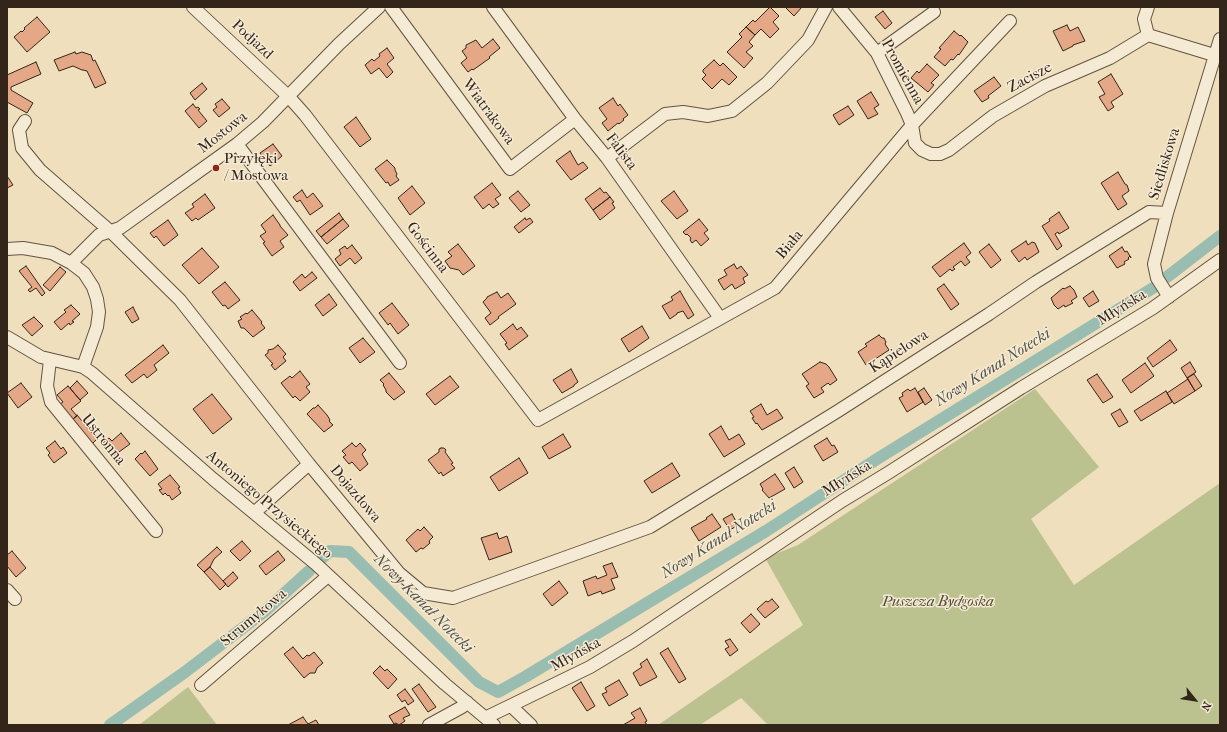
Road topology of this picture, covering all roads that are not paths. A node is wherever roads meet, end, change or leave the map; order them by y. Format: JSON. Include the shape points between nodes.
{"nodes":[{"id":1,"x":194,"y":7,"type":"edge"},
{"id":2,"x":379,"y":7,"type":"edge"},
{"id":3,"x":391,"y":7,"type":"edge"},
{"id":4,"x":493,"y":7,"type":"edge"},
{"id":5,"x":826,"y":7,"type":"edge"},
{"id":6,"x":839,"y":7,"type":"edge"},
{"id":7,"x":1148,"y":7,"type":"edge"},
{"id":8,"x":934,"y":12,"type":"dead end"},
{"id":9,"x":1010,"y":21,"type":"dead end"},
{"id":10,"x":1148,"y":35,"type":"junction"},
{"id":11,"x":1220,"y":39,"type":"edge"},
{"id":12,"x":877,"y":53,"type":"junction"},
{"id":13,"x":1214,"y":55,"type":"junction"},
{"id":14,"x":289,"y":97,"type":"junction"},
{"id":15,"x":576,"y":119,"type":"junction"},
{"id":16,"x":25,"y":121,"type":"dead end"},
{"id":17,"x":912,"y":125,"type":"junction"},
{"id":18,"x":237,"y":144,"type":"junction"},
{"id":19,"x":931,"y":154,"type":"joint"},
{"id":20,"x":607,"y":158,"type":"junction"},
{"id":21,"x":1167,"y":213,"type":"junction"},
{"id":22,"x":110,"y":231,"type":"junction"},
{"id":23,"x":7,"y":249,"type":"edge"},
{"id":24,"x":1220,"y":260,"type":"edge"},
{"id":25,"x":71,"y":263,"type":"junction"},
{"id":26,"x":1169,"y":296,"type":"junction"},
{"id":27,"x":720,"y":318,"type":"junction"},
{"id":28,"x":7,"y":337,"type":"edge"},
{"id":29,"x":50,"y":360,"type":"junction"},
{"id":30,"x":400,"y":363,"type":"dead end"},
{"id":31,"x":82,"y":367,"type":"junction"},
{"id":32,"x":538,"y":420,"type":"joint"},
{"id":33,"x":309,"y":464,"type":"junction"},
{"id":34,"x":254,"y":513,"type":"junction"},
{"id":35,"x":650,"y":527,"type":"joint"},
{"id":36,"x":156,"y":531,"type":"dead end"},
{"id":37,"x":328,"y":576,"type":"junction"},
{"id":38,"x":201,"y":685,"type":"dead end"},
{"id":39,"x":467,"y":702,"type":"junction"},
{"id":40,"x":511,"y":706,"type":"junction"},
{"id":41,"x":490,"y":721,"type":"edge"},
{"id":42,"x":429,"y":725,"type":"edge"},
{"id":43,"x":530,"y":725,"type":"edge"}],
"edges":[{"from":1,"to":14,"type":"street","name":"Podjazd"},
{"from":2,"to":14,"type":"street","name":"Mostowa","via":[[339,44]]},
{"from":3,"to":15,"type":"street","name":"Wiatrakowa","via":[[510,169]]},
{"from":4,"to":15,"type":"street","name":"Falista"},
{"from":5,"to":20,"type":"street","via":[[808,40],[768,83],[732,111],[708,116],[683,112],[665,114]]},
{"from":6,"to":12,"type":"street","name":"Promienna"},
{"from":7,"to":10,"type":"street","via":[[1144,19]]},
{"from":8,"to":12,"type":"street"},
{"from":9,"to":17,"type":"street","name":"Biała"},
{"from":10,"to":13,"type":"street"},
{"from":10,"to":19,"type":"street","name":"Zacisze","via":[[1110,58],[1039,89],[993,116],[950,150]]},
{"from":11,"to":13,"type":"street","name":"Siedliskowa"},
{"from":12,"to":17,"type":"street","name":"Promienna","via":[[908,112]]},
{"from":13,"to":21,"type":"street","name":"Siedliskowa"},
{"from":14,"to":18,"type":"street","name":"Mostowa"},
{"from":14,"to":32,"type":"street","name":"Gościnna","via":[[315,127]]},
{"from":15,"to":20,"type":"street","name":"Falista"},
{"from":16,"to":22,"type":"street","name":"Dojazdowa","via":[[19,130],[22,148],[40,170]]},
{"from":17,"to":19,"type":"street","name":"Promienna","via":[[915,143]]},
{"from":17,"to":27,"type":"street","name":"Biała","via":[[774,288]]},
{"from":18,"to":22,"type":"street","name":"Mostowa","via":[[120,228]]},
{"from":18,"to":30,"type":"street"},
{"from":20,"to":27,"type":"street","name":"Falista"},
{"from":21,"to":26,"type":"street","name":"Siedliskowa","via":[[1154,264],[1157,278]]},
{"from":21,"to":35,"type":"street","name":"Kąpielowa","via":[[1149,212],[838,411]]},
{"from":22,"to":25,"type":"street","name":"Mostowa","via":[[99,235]]},
{"from":22,"to":33,"type":"street","name":"Dojazdowa","via":[[180,300]]},
{"from":23,"to":25,"type":"street","via":[[23,248],[52,252]]},
{"from":24,"to":26,"type":"street","name":"Młyńska"},
{"from":25,"to":31,"type":"street","via":[[84,273],[94,287],[98,299],[97,326]]},
{"from":26,"to":40,"type":"street","name":"Młyńska","via":[[842,501],[590,667]]},
{"from":27,"to":32,"type":"street","name":"Biała"},
{"from":28,"to":29,"type":"street","name":"Antoniego Przysieckiego"},
{"from":29,"to":31,"type":"street","name":"Antoniego Przysieckiego"},
{"from":29,"to":36,"type":"street","name":"Ustronna","via":[[47,386],[52,402]]},
{"from":31,"to":34,"type":"street","name":"Antoniego Przysieckiego","via":[[101,380]]},
{"from":33,"to":34,"type":"street"},
{"from":33,"to":35,"type":"street","name":"Dojazdowa","via":[[400,573],[423,593],[453,598]]},
{"from":34,"to":37,"type":"street","name":"Antoniego Przysieckiego"},
{"from":37,"to":38,"type":"street","name":"Strumykowa"},
{"from":37,"to":39,"type":"street","name":"Antoniego Przysieckiego"},
{"from":39,"to":41,"type":"street","name":"Antoniego Przysieckiego"},
{"from":39,"to":42,"type":"street"},
{"from":40,"to":41,"type":"street","name":"Młyńska"},
{"from":40,"to":43,"type":"street"}]}
